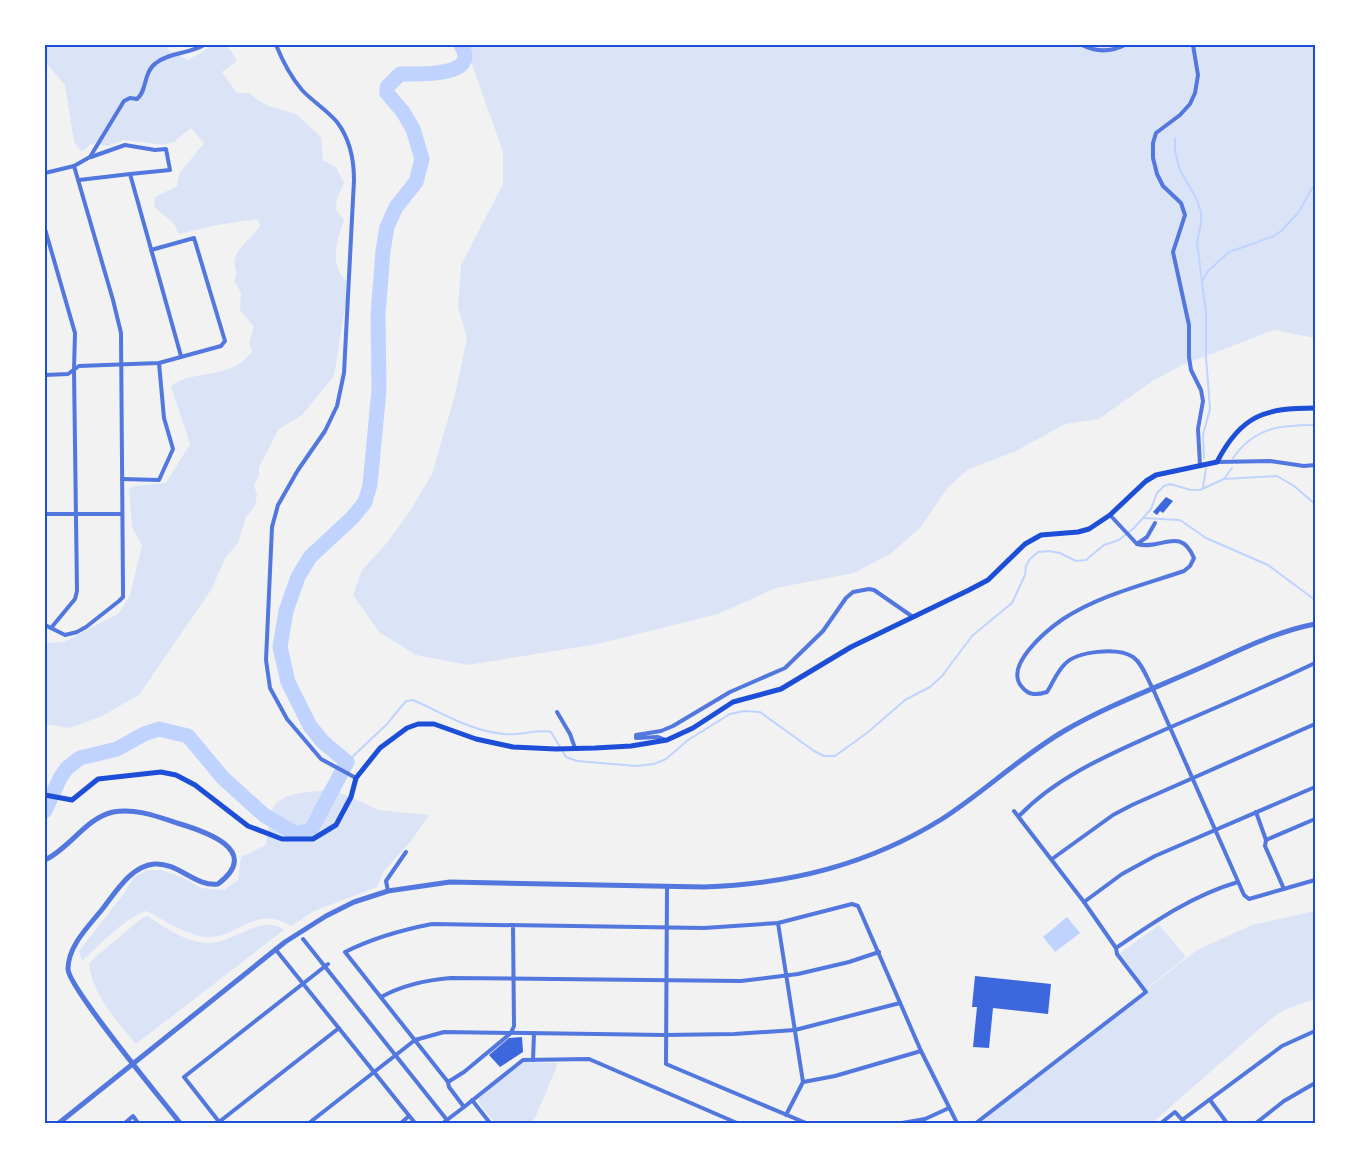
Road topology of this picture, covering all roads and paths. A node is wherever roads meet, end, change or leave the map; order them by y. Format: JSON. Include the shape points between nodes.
{"nodes":[{"id":1,"x":204,"y":45,"type":"edge"},
{"id":2,"x":276,"y":45,"type":"edge"},
{"id":3,"x":1082,"y":45,"type":"edge"},
{"id":4,"x":1125,"y":45,"type":"edge"},
{"id":5,"x":1193,"y":45,"type":"edge"},
{"id":6,"x":90,"y":157,"type":"junction"},
{"id":7,"x":74,"y":166,"type":"junction"},
{"id":8,"x":45,"y":173,"type":"edge"},
{"id":9,"x":130,"y":174,"type":"junction"},
{"id":10,"x":79,"y":180,"type":"junction"},
{"id":11,"x":45,"y":230,"type":"edge"},
{"id":12,"x":151,"y":250,"type":"junction"},
{"id":13,"x":181,"y":357,"type":"junction"},
{"id":14,"x":159,"y":363,"type":"junction"},
{"id":15,"x":121,"y":365,"type":"junction"},
{"id":16,"x":74,"y":370,"type":"junction"},
{"id":17,"x":45,"y":375,"type":"edge"},
{"id":18,"x":1315,"y":408,"type":"edge"},
{"id":19,"x":1217,"y":462,"type":"junction"},
{"id":20,"x":1315,"y":465,"type":"edge"},
{"id":21,"x":1200,"y":467,"type":"junction"},
{"id":22,"x":122,"y":479,"type":"junction"},
{"id":23,"x":45,"y":514,"type":"edge"},
{"id":24,"x":76,"y":514,"type":"junction"},
{"id":25,"x":122,"y":514,"type":"junction"},
{"id":26,"x":1112,"y":517,"type":"junction"},
{"id":27,"x":1155,"y":523,"type":"dead end"},
{"id":28,"x":1137,"y":544,"type":"junction"},
{"id":29,"x":913,"y":618,"type":"junction"},
{"id":30,"x":1315,"y":624,"type":"edge"},
{"id":31,"x":45,"y":625,"type":"edge"},
{"id":32,"x":51,"y":628,"type":"junction"},
{"id":33,"x":1315,"y":663,"type":"edge"},
{"id":34,"x":1153,"y":689,"type":"junction"},
{"id":35,"x":557,"y":712,"type":"dead end"},
{"id":36,"x":1315,"y":724,"type":"edge"},
{"id":37,"x":1170,"y":728,"type":"junction"},
{"id":38,"x":667,"y":740,"type":"junction"},
{"id":39,"x":575,"y":748,"type":"junction"},
{"id":40,"x":356,"y":778,"type":"junction"},
{"id":41,"x":1192,"y":778,"type":"junction"},
{"id":42,"x":1315,"y":787,"type":"edge"},
{"id":43,"x":46,"y":795,"type":"edge"},
{"id":44,"x":1014,"y":811,"type":"dead end"},
{"id":45,"x":1256,"y":812,"type":"junction"},
{"id":46,"x":1019,"y":816,"type":"junction"},
{"id":47,"x":1315,"y":819,"type":"edge"},
{"id":48,"x":1215,"y":830,"type":"junction"},
{"id":49,"x":1266,"y":840,"type":"junction"},
{"id":50,"x":406,"y":852,"type":"dead end"},
{"id":51,"x":1052,"y":859,"type":"junction"},
{"id":52,"x":45,"y":860,"type":"edge"},
{"id":53,"x":1315,"y":880,"type":"edge"},
{"id":54,"x":1238,"y":882,"type":"junction"},
{"id":55,"x":667,"y":887,"type":"junction"},
{"id":56,"x":1284,"y":889,"type":"junction"},
{"id":57,"x":388,"y":891,"type":"junction"},
{"id":58,"x":1084,"y":902,"type":"junction"},
{"id":59,"x":778,"y":924,"type":"junction"},
{"id":60,"x":513,"y":925,"type":"junction"},
{"id":61,"x":667,"y":927,"type":"junction"},
{"id":62,"x":303,"y":939,"type":"dead end"},
{"id":63,"x":1116,"y":948,"type":"junction"},
{"id":64,"x":276,"y":950,"type":"junction"},
{"id":65,"x":879,"y":952,"type":"junction"},
{"id":66,"x":326,"y":965,"type":"junction"},
{"id":67,"x":786,"y":976,"type":"junction"},
{"id":68,"x":513,"y":978,"type":"junction"},
{"id":69,"x":666,"y":981,"type":"junction"},
{"id":70,"x":304,"y":983,"type":"junction"},
{"id":71,"x":381,"y":996,"type":"junction"},
{"id":72,"x":900,"y":1003,"type":"junction"},
{"id":73,"x":339,"y":1028,"type":"junction"},
{"id":74,"x":795,"y":1030,"type":"junction"},
{"id":75,"x":1315,"y":1031,"type":"edge"},
{"id":76,"x":511,"y":1033,"type":"junction"},
{"id":77,"x":534,"y":1033,"type":"junction"},
{"id":78,"x":665,"y":1035,"type":"junction"},
{"id":79,"x":415,"y":1040,"type":"junction"},
{"id":80,"x":921,"y":1051,"type":"junction"},
{"id":81,"x":395,"y":1055,"type":"junction"},
{"id":82,"x":533,"y":1060,"type":"junction"},
{"id":83,"x":133,"y":1063,"type":"junction"},
{"id":84,"x":375,"y":1071,"type":"junction"},
{"id":85,"x":448,"y":1082,"type":"junction"},
{"id":86,"x":803,"y":1082,"type":"junction"},
{"id":87,"x":1315,"y":1083,"type":"edge"},
{"id":88,"x":472,"y":1100,"type":"junction"},
{"id":89,"x":1210,"y":1100,"type":"junction"},
{"id":90,"x":464,"y":1107,"type":"junction"},
{"id":91,"x":949,"y":1108,"type":"junction"},
{"id":92,"x":786,"y":1115,"type":"junction"},
{"id":93,"x":410,"y":1116,"type":"junction"},
{"id":94,"x":445,"y":1121,"type":"edge"},
{"id":95,"x":220,"y":1122,"type":"edge"},
{"id":96,"x":1184,"y":1122,"type":"edge"},
{"id":97,"x":58,"y":1123,"type":"edge"},
{"id":98,"x":125,"y":1123,"type":"edge"},
{"id":99,"x":138,"y":1123,"type":"edge"},
{"id":100,"x":180,"y":1123,"type":"edge"},
{"id":101,"x":309,"y":1123,"type":"edge"},
{"id":102,"x":401,"y":1123,"type":"edge"},
{"id":103,"x":415,"y":1123,"type":"edge"},
{"id":104,"x":490,"y":1123,"type":"edge"},
{"id":105,"x":737,"y":1123,"type":"edge"},
{"id":106,"x":806,"y":1123,"type":"edge"},
{"id":107,"x":902,"y":1123,"type":"edge"},
{"id":108,"x":957,"y":1123,"type":"edge"},
{"id":109,"x":976,"y":1123,"type":"edge"},
{"id":110,"x":1161,"y":1123,"type":"edge"},
{"id":111,"x":1227,"y":1123,"type":"edge"},
{"id":112,"x":1256,"y":1123,"type":"edge"}],
"edges":[{"from":1,"to":6,"type":"street","via":[[155,63],[142,96],[124,101]]},
{"from":2,"to":40,"type":"street","via":[[286,70],[337,121],[352,152],[354,168],[345,373],[337,406],[325,431],[278,505],[272,527],[266,660],[270,688],[287,719],[321,759]]},
{"from":3,"to":4,"type":"street","via":[[1099,50]]},
{"from":5,"to":21,"type":"street","via":[[1198,75],[1195,93],[1180,115],[1156,133],[1153,158],[1163,186],[1181,203],[1185,215],[1173,252],[1189,325],[1191,370],[1203,401],[1198,429]]},
{"from":6,"to":7,"type":"street"},
{"from":6,"to":9,"type":"street","via":[[125,145],[166,149],[170,170]]},
{"from":7,"to":8,"type":"street"},
{"from":7,"to":10,"type":"street"},
{"from":9,"to":10,"type":"street"},
{"from":9,"to":12,"type":"street"},
{"from":10,"to":15,"type":"street","via":[[121,333]]},
{"from":11,"to":16,"type":"street","via":[[75,333]]},
{"from":12,"to":13,"type":"street"},
{"from":12,"to":13,"type":"street","via":[[194,238],[225,341],[221,346]]},
{"from":13,"to":14,"type":"street"},
{"from":14,"to":15,"type":"street"},
{"from":14,"to":22,"type":"street","via":[[164,418],[173,448],[159,480]]},
{"from":15,"to":16,"type":"street","via":[[79,366]]},
{"from":15,"to":22,"type":"street"},
{"from":16,"to":17,"type":"street"},
{"from":16,"to":24,"type":"street"},
{"from":18,"to":19,"type":"main road","via":[[1278,410],[1254,418],[1235,433]]},
{"from":19,"to":20,"type":"street"},
{"from":19,"to":21,"type":"main road"},
{"from":21,"to":26,"type":"main road","via":[[1156,475]]},
{"from":22,"to":25,"type":"street"},
{"from":23,"to":24,"type":"street"},
{"from":24,"to":25,"type":"street"},
{"from":24,"to":32,"type":"street","via":[[77,591]]},
{"from":25,"to":32,"type":"street","via":[[123,597],[77,632],[65,635]]},
{"from":26,"to":28,"type":"street"},
{"from":26,"to":29,"type":"main road","via":[[1089,529],[1041,535],[1025,544],[988,580]]},
{"from":27,"to":28,"type":"street","via":[[1147,537]]},
{"from":28,"to":34,"type":"street","via":[[1183,542],[1194,558],[1184,571],[1092,603],[1064,619],[1029,650],[1017,674],[1026,692],[1037,695],[1047,692],[1065,664],[1075,657],[1119,651],[1134,658]]},
{"from":29,"to":38,"type":"main road","via":[[851,647],[781,689],[733,702]]},
{"from":29,"to":38,"type":"street","via":[[874,590],[853,592],[824,631],[785,668],[730,692],[673,726],[636,735]]},
{"from":30,"to":34,"type":"street","via":[[1272,636]]},
{"from":31,"to":32,"type":"street"},
{"from":33,"to":37,"type":"street"},
{"from":34,"to":37,"type":"street"},
{"from":34,"to":55,"type":"street","via":[[1065,730],[942,819],[848,864],[744,886]]},
{"from":35,"to":39,"type":"street"},
{"from":36,"to":41,"type":"street"},
{"from":37,"to":41,"type":"street"},
{"from":37,"to":46,"type":"street","via":[[1066,778]]},
{"from":38,"to":39,"type":"main road"},
{"from":39,"to":40,"type":"main road","via":[[513,747],[434,724],[418,724],[380,748]]},
{"from":40,"to":43,"type":"main road","via":[[336,825],[313,839],[282,839],[248,826],[195,785],[161,772],[98,779],[72,800]]},
{"from":41,"to":48,"type":"street"},
{"from":41,"to":51,"type":"street","via":[[1113,815]]},
{"from":42,"to":45,"type":"street"},
{"from":44,"to":46,"type":"street"},
{"from":45,"to":48,"type":"street"},
{"from":45,"to":49,"type":"street"},
{"from":46,"to":51,"type":"street"},
{"from":47,"to":49,"type":"street"},
{"from":48,"to":54,"type":"street"},
{"from":48,"to":58,"type":"street","via":[[1122,874]]},
{"from":49,"to":56,"type":"street","via":[[1265,846]]},
{"from":50,"to":57,"type":"street","via":[[389,874],[385,885]]},
{"from":51,"to":58,"type":"street"},
{"from":52,"to":83,"type":"street","via":[[96,819],[135,811],[211,834],[227,843],[232,852],[232,871],[218,884],[204,883],[169,865],[141,867],[73,947],[68,971],[72,981]]},
{"from":53,"to":56,"type":"street"},
{"from":54,"to":56,"type":"street","via":[[1249,899]]},
{"from":54,"to":63,"type":"street","via":[[1158,919]]},
{"from":55,"to":57,"type":"street","via":[[450,882]]},
{"from":55,"to":61,"type":"street"},
{"from":57,"to":64,"type":"street","via":[[326,916]]},
{"from":58,"to":63,"type":"street"},
{"from":59,"to":61,"type":"street"},
{"from":59,"to":65,"type":"street","via":[[852,904],[858,906]]},
{"from":59,"to":67,"type":"street"},
{"from":60,"to":61,"type":"street"},
{"from":60,"to":68,"type":"street"},
{"from":60,"to":71,"type":"street","via":[[432,924],[392,932],[344,953]]},
{"from":61,"to":69,"type":"street"},
{"from":62,"to":66,"type":"street"},
{"from":63,"to":109,"type":"street","via":[[1146,992]]},
{"from":64,"to":70,"type":"street"},
{"from":64,"to":83,"type":"street"},
{"from":65,"to":67,"type":"street"},
{"from":65,"to":72,"type":"street"},
{"from":66,"to":70,"type":"street"},
{"from":66,"to":81,"type":"street"},
{"from":67,"to":69,"type":"street"},
{"from":67,"to":74,"type":"street"},
{"from":68,"to":69,"type":"street"},
{"from":68,"to":71,"type":"street","via":[[435,980],[397,988]]},
{"from":68,"to":76,"type":"street"},
{"from":69,"to":78,"type":"street"},
{"from":70,"to":73,"type":"street"},
{"from":70,"to":95,"type":"street","via":[[184,1077]]},
{"from":71,"to":79,"type":"street"},
{"from":72,"to":74,"type":"street"},
{"from":72,"to":80,"type":"street"},
{"from":73,"to":84,"type":"street"},
{"from":73,"to":95,"type":"street"},
{"from":74,"to":78,"type":"street"},
{"from":74,"to":86,"type":"street"},
{"from":75,"to":89,"type":"street","via":[[1282,1046]]},
{"from":76,"to":77,"type":"street"},
{"from":76,"to":79,"type":"street","via":[[444,1032]]},
{"from":76,"to":85,"type":"street"},
{"from":77,"to":78,"type":"street"},
{"from":77,"to":82,"type":"street"},
{"from":78,"to":92,"type":"street","via":[[666,1064]]},
{"from":79,"to":81,"type":"street"},
{"from":79,"to":85,"type":"street"},
{"from":80,"to":86,"type":"street","via":[[835,1077]]},
{"from":80,"to":91,"type":"street"},
{"from":81,"to":84,"type":"street"},
{"from":81,"to":94,"type":"street"},
{"from":82,"to":88,"type":"street","via":[[523,1060]]},
{"from":82,"to":105,"type":"street","via":[[590,1059]]},
{"from":83,"to":97,"type":"street"},
{"from":83,"to":100,"type":"street"},
{"from":84,"to":93,"type":"street"},
{"from":84,"to":101,"type":"street"},
{"from":85,"to":90,"type":"street"},
{"from":86,"to":92,"type":"street"},
{"from":87,"to":112,"type":"street"},
{"from":88,"to":90,"type":"street"},
{"from":88,"to":104,"type":"street"},
{"from":89,"to":96,"type":"street"},
{"from":89,"to":111,"type":"street"},
{"from":90,"to":94,"type":"street"},
{"from":91,"to":107,"type":"street","via":[[925,1119]]},
{"from":91,"to":108,"type":"street"},
{"from":92,"to":106,"type":"street"},
{"from":93,"to":102,"type":"street"},
{"from":93,"to":103,"type":"street"},
{"from":96,"to":110,"type":"street","via":[[1174,1112]]},
{"from":98,"to":99,"type":"street","via":[[133,1116]]}]}
